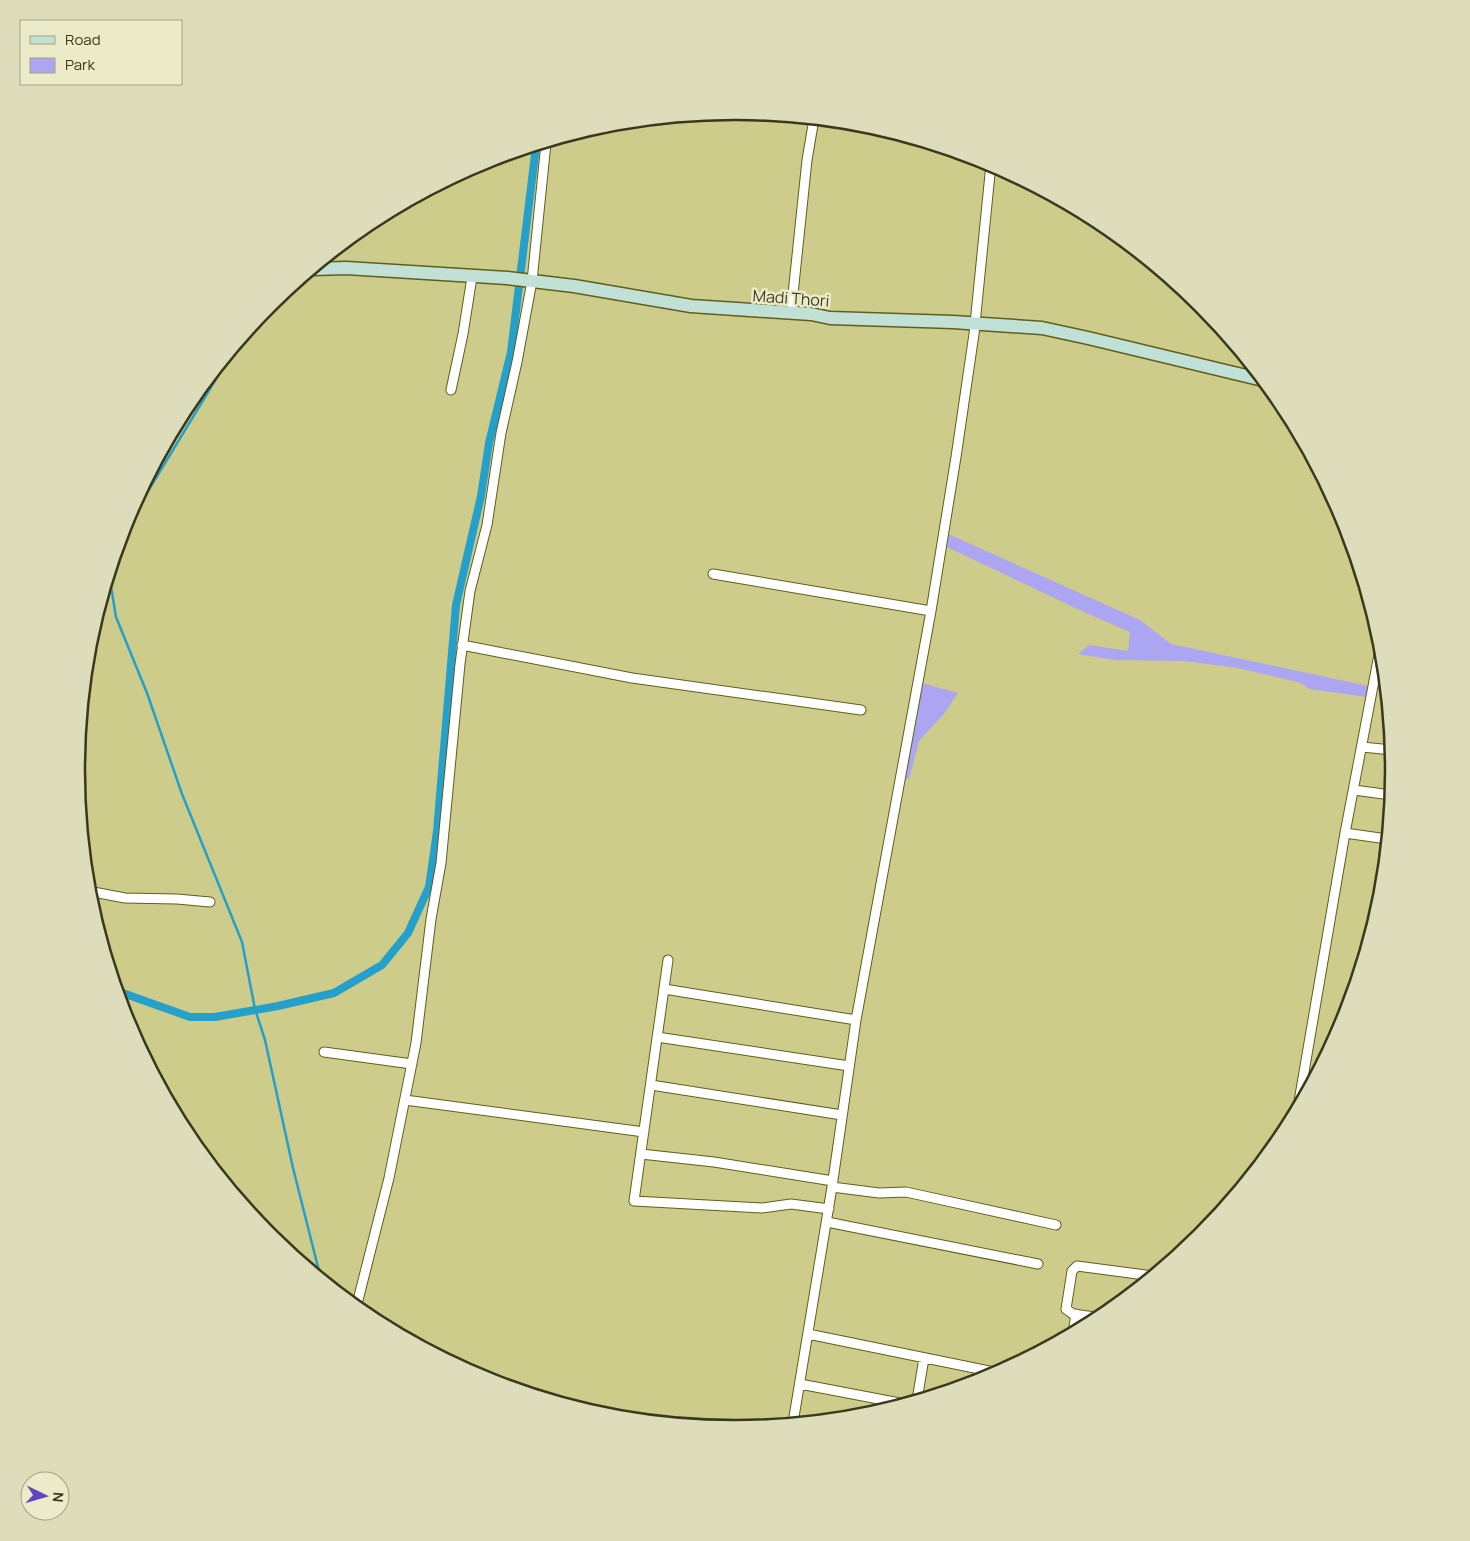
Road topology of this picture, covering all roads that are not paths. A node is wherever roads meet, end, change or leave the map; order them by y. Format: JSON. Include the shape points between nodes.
{"nodes":[{"id":1,"x":813,"y":125,"type":"edge"},
{"id":2,"x":545,"y":149,"type":"edge"},
{"id":3,"x":990,"y":173,"type":"edge"},
{"id":4,"x":322,"y":269,"type":"edge"},
{"id":5,"x":472,"y":277,"type":"junction"},
{"id":6,"x":529,"y":281,"type":"junction"},
{"id":7,"x":791,"y":313,"type":"junction"},
{"id":8,"x":975,"y":324,"type":"junction"},
{"id":9,"x":1253,"y":378,"type":"edge"},
{"id":10,"x":451,"y":390,"type":"dead end"},
{"id":11,"x":713,"y":574,"type":"dead end"},
{"id":12,"x":931,"y":611,"type":"junction"},
{"id":13,"x":462,"y":645,"type":"junction"},
{"id":14,"x":1376,"y":668,"type":"edge"},
{"id":15,"x":861,"y":710,"type":"dead end"},
{"id":16,"x":1362,"y":747,"type":"junction"},
{"id":17,"x":1384,"y":749,"type":"edge"},
{"id":18,"x":1354,"y":790,"type":"junction"},
{"id":19,"x":1384,"y":794,"type":"edge"},
{"id":20,"x":1345,"y":833,"type":"junction"},
{"id":21,"x":1381,"y":838,"type":"edge"},
{"id":22,"x":96,"y":893,"type":"edge"},
{"id":23,"x":210,"y":902,"type":"dead end"},
{"id":24,"x":668,"y":960,"type":"dead end"},
{"id":25,"x":664,"y":989,"type":"junction"},
{"id":26,"x":856,"y":1020,"type":"junction"},
{"id":27,"x":657,"y":1037,"type":"junction"},
{"id":28,"x":324,"y":1052,"type":"dead end"},
{"id":29,"x":412,"y":1064,"type":"junction"},
{"id":30,"x":849,"y":1066,"type":"junction"},
{"id":31,"x":650,"y":1084,"type":"junction"},
{"id":32,"x":1301,"y":1091,"type":"edge"},
{"id":33,"x":405,"y":1100,"type":"junction"},
{"id":34,"x":842,"y":1115,"type":"junction"},
{"id":35,"x":644,"y":1132,"type":"junction"},
{"id":36,"x":641,"y":1154,"type":"junction"},
{"id":37,"x":833,"y":1184,"type":"junction"},
{"id":38,"x":829,"y":1209,"type":"junction"},
{"id":39,"x":826,"y":1222,"type":"junction"},
{"id":40,"x":1056,"y":1226,"type":"dead end"},
{"id":41,"x":1038,"y":1264,"type":"dead end"},
{"id":42,"x":1145,"y":1275,"type":"edge"},
{"id":43,"x":358,"y":1300,"type":"edge"},
{"id":44,"x":1076,"y":1314,"type":"junction"},
{"id":45,"x":1088,"y":1316,"type":"edge"},
{"id":46,"x":1074,"y":1324,"type":"edge"},
{"id":47,"x":808,"y":1334,"type":"junction"},
{"id":48,"x":924,"y":1358,"type":"junction"},
{"id":49,"x":985,"y":1370,"type":"edge"},
{"id":50,"x":800,"y":1384,"type":"junction"},
{"id":51,"x":918,"y":1394,"type":"edge"},
{"id":52,"x":890,"y":1401,"type":"edge"},
{"id":53,"x":794,"y":1417,"type":"edge"}],
"edges":[{"from":1,"to":7,"type":"street"},
{"from":2,"to":6,"type":"street"},
{"from":3,"to":8,"type":"street"},
{"from":4,"to":5,"type":"main road","name":"Madi Thori"},
{"from":5,"to":6,"type":"main road","name":"Madi Thori"},
{"from":5,"to":10,"type":"street"},
{"from":6,"to":7,"type":"main road","name":"Madi Thori","via":[[691,306]]},
{"from":6,"to":13,"type":"street","via":[[487,525],[470,591]]},
{"from":7,"to":8,"type":"main road","name":"Madi Thori","via":[[830,318]]},
{"from":8,"to":9,"type":"main road","name":"Madi Thori","via":[[1051,330]]},
{"from":8,"to":12,"type":"street"},
{"from":11,"to":12,"type":"street"},
{"from":12,"to":26,"type":"street"},
{"from":13,"to":15,"type":"street","via":[[632,678]]},
{"from":13,"to":29,"type":"street","via":[[441,863]]},
{"from":14,"to":16,"type":"street"},
{"from":16,"to":17,"type":"street"},
{"from":16,"to":18,"type":"street"},
{"from":18,"to":19,"type":"street"},
{"from":18,"to":20,"type":"street"},
{"from":20,"to":21,"type":"street"},
{"from":20,"to":32,"type":"street"},
{"from":22,"to":23,"type":"street","via":[[125,898]]},
{"from":24,"to":25,"type":"street"},
{"from":25,"to":26,"type":"street"},
{"from":25,"to":27,"type":"street"},
{"from":26,"to":30,"type":"street"},
{"from":27,"to":30,"type":"street"},
{"from":27,"to":31,"type":"street"},
{"from":28,"to":29,"type":"street"},
{"from":29,"to":33,"type":"street"},
{"from":30,"to":34,"type":"street"},
{"from":31,"to":34,"type":"street"},
{"from":31,"to":35,"type":"street"},
{"from":33,"to":35,"type":"street"},
{"from":33,"to":43,"type":"street"},
{"from":34,"to":37,"type":"street"},
{"from":35,"to":36,"type":"street"},
{"from":36,"to":37,"type":"street","via":[[733,1165]]},
{"from":36,"to":38,"type":"street","via":[[634,1201],[762,1208],[791,1204]]},
{"from":37,"to":38,"type":"street"},
{"from":37,"to":40,"type":"street","via":[[879,1193],[906,1192]]},
{"from":38,"to":39,"type":"street"},
{"from":39,"to":41,"type":"street"},
{"from":39,"to":47,"type":"street"},
{"from":42,"to":44,"type":"street","via":[[1077,1266],[1072,1271],[1066,1309]]},
{"from":44,"to":45,"type":"street"},
{"from":44,"to":46,"type":"street"},
{"from":47,"to":48,"type":"street"},
{"from":47,"to":50,"type":"street"},
{"from":48,"to":49,"type":"street"},
{"from":48,"to":51,"type":"street"},
{"from":50,"to":52,"type":"street"},
{"from":50,"to":53,"type":"street"}]}
